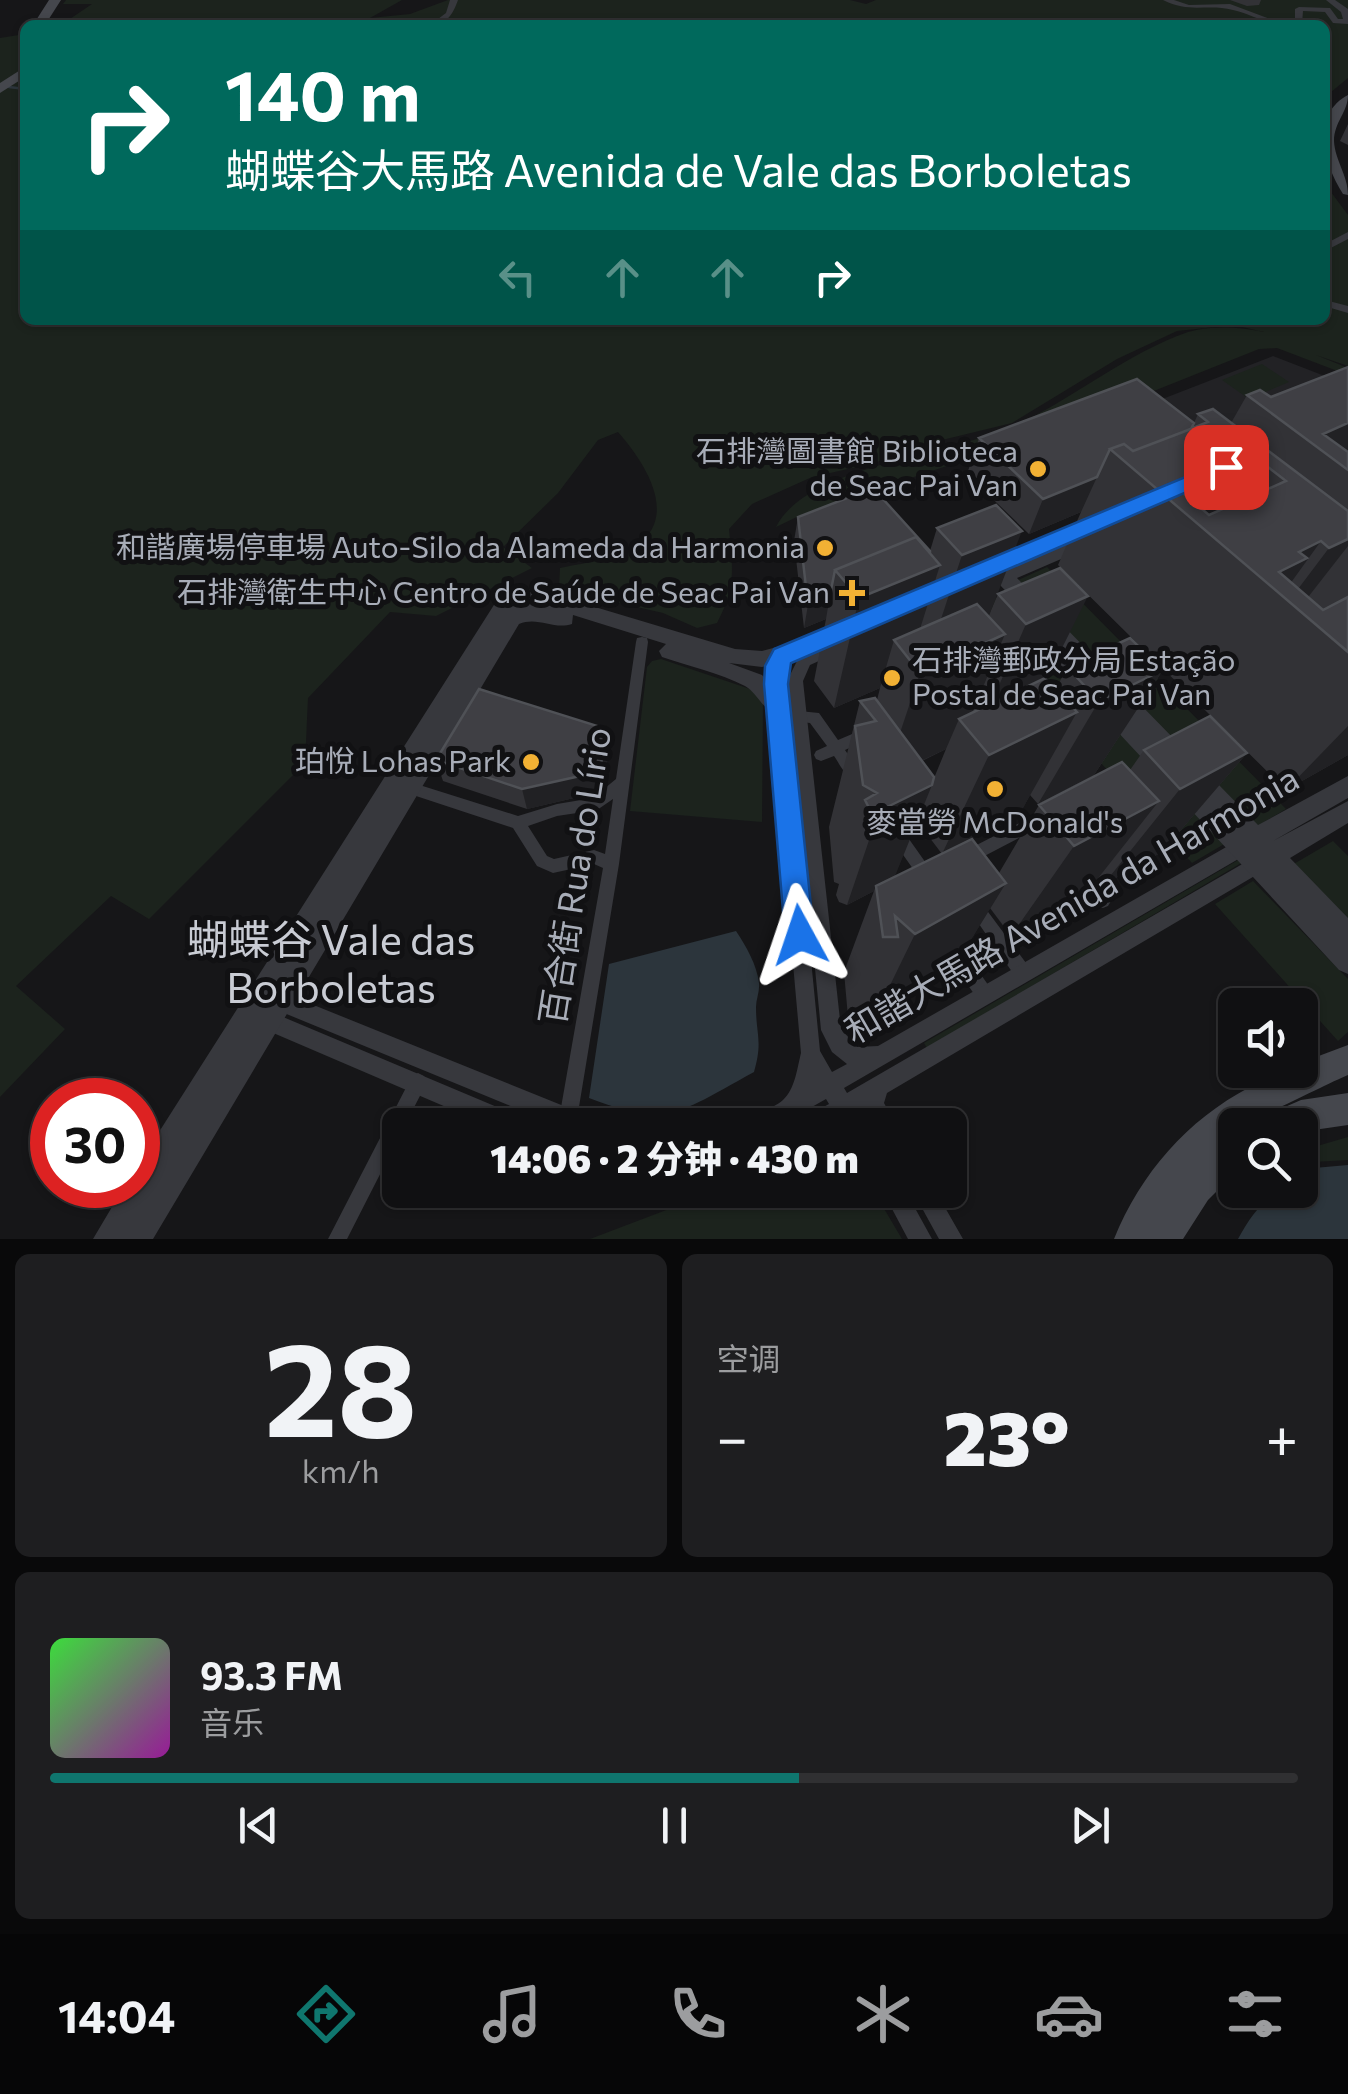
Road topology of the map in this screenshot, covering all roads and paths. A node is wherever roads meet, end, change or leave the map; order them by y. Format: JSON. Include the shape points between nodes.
{"nodes":[{"id":1,"x":1167,"y":0,"type":"edge"},
{"id":2,"x":1330,"y":0,"type":"edge"},
{"id":3,"x":1268,"y":20,"type":"edge"},
{"id":4,"x":1299,"y":20,"type":"edge"},
{"id":5,"x":1348,"y":99,"type":"edge"},
{"id":6,"x":1330,"y":122,"type":"edge"},
{"id":7,"x":1330,"y":162,"type":"edge"},
{"id":8,"x":1330,"y":183,"type":"edge"},
{"id":9,"x":1348,"y":191,"type":"edge"},
{"id":10,"x":1348,"y":206,"type":"edge"},
{"id":11,"x":1108,"y":524,"type":"dead end"},
{"id":12,"x":861,"y":621,"type":"edge"},
{"id":13,"x":851,"y":641,"type":"edge"},
{"id":14,"x":642,"y":642,"type":"junction"},
{"id":15,"x":788,"y":652,"type":"junction"},
{"id":16,"x":789,"y":712,"type":"junction"},
{"id":17,"x":888,"y":724,"type":"edge"},
{"id":18,"x":829,"y":752,"type":"junction"},
{"id":19,"x":859,"y":780,"type":"edge"},
{"id":20,"x":620,"y":784,"type":"junction"},
{"id":21,"x":1348,"y":786,"type":"edge"},
{"id":22,"x":410,"y":788,"type":"junction"},
{"id":23,"x":1025,"y":806,"type":"dead end"},
{"id":24,"x":1348,"y":811,"type":"edge"},
{"id":25,"x":1054,"y":812,"type":"edge"},
{"id":26,"x":1037,"y":821,"type":"junction"},
{"id":27,"x":518,"y":824,"type":"junction"},
{"id":28,"x":890,"y":824,"type":"edge"},
{"id":29,"x":1048,"y":834,"type":"edge"},
{"id":30,"x":1256,"y":852,"type":"junction"},
{"id":31,"x":1070,"y":861,"type":"edge"},
{"id":32,"x":611,"y":864,"type":"junction"},
{"id":33,"x":928,"y":878,"type":"junction"},
{"id":34,"x":910,"y":888,"type":"edge"},
{"id":35,"x":968,"y":898,"type":"edge"},
{"id":36,"x":1102,"y":901,"type":"dead end"},
{"id":37,"x":942,"y":934,"type":"edge"},
{"id":38,"x":1348,"y":936,"type":"edge"},
{"id":39,"x":1348,"y":962,"type":"edge"},
{"id":40,"x":1024,"y":973,"type":"junction"},
{"id":41,"x":985,"y":995,"type":"junction"},
{"id":42,"x":265,"y":1007,"type":"junction"},
{"id":43,"x":810,"y":1051,"type":"junction"},
{"id":44,"x":881,"y":1055,"type":"junction"},
{"id":45,"x":1348,"y":1060,"type":"edge"},
{"id":46,"x":418,"y":1082,"type":"junction"},
{"id":47,"x":830,"y":1084,"type":"junction"},
{"id":48,"x":878,"y":1087,"type":"junction"},
{"id":49,"x":791,"y":1107,"type":"joint"},
{"id":50,"x":475,"y":1108,"type":"edge"},
{"id":51,"x":538,"y":1108,"type":"edge"},
{"id":52,"x":578,"y":1108,"type":"edge"},
{"id":53,"x":846,"y":1108,"type":"edge"},
{"id":54,"x":858,"y":1108,"type":"edge"},
{"id":55,"x":876,"y":1108,"type":"edge"},
{"id":56,"x":1348,"y":1109,"type":"edge"},
{"id":57,"x":1318,"y":1113,"type":"edge"},
{"id":58,"x":1218,"y":1167,"type":"edge"},
{"id":59,"x":903,"y":1208,"type":"edge"},
{"id":60,"x":934,"y":1208,"type":"edge"},
{"id":61,"x":108,"y":1239,"type":"edge"},
{"id":62,"x":136,"y":1239,"type":"edge"},
{"id":63,"x":338,"y":1239,"type":"edge"},
{"id":64,"x":921,"y":1239,"type":"edge"},
{"id":65,"x":952,"y":1239,"type":"edge"},
{"id":66,"x":1131,"y":1239,"type":"edge"},
{"id":67,"x":1164,"y":1239,"type":"edge"}],
"edges":[{"from":1,"to":3,"type":"street","via":[[1188,8],[1230,6]]},
{"from":2,"to":4,"type":"street","via":[[1345,11],[1347,22],[1304,7]]},
{"from":5,"to":6,"type":"main road"},
{"from":7,"to":9,"type":"main road"},
{"from":8,"to":10,"type":"main road"},
{"from":11,"to":30,"type":"street","via":[[985,576]]},
{"from":12,"to":15,"type":"street"},
{"from":13,"to":16,"type":"street","via":[[804,661]]},
{"from":14,"to":16,"type":"street","via":[[756,681]]},
{"from":14,"to":20,"type":"street","name":"百合街 Rua do Lírio"},
{"from":14,"to":22,"type":"street","via":[[539,612],[517,616]]},
{"from":15,"to":16,"type":"street","via":[[776,671]]},
{"from":15,"to":42,"type":"street","via":[[746,659],[534,596],[506,602]]},
{"from":16,"to":18,"type":"street","via":[[814,716]]},
{"from":16,"to":43,"type":"street","name":"和諧大馬路 Avenida da Harmonia"},
{"from":16,"to":44,"type":"street","via":[[831,1030],[850,1056]]},
{"from":17,"to":18,"type":"street"},
{"from":18,"to":19,"type":"street"},
{"from":20,"to":27,"type":"street","via":[[597,804]]},
{"from":20,"to":32,"type":"street","name":"百合街 Rua do Lírio"},
{"from":21,"to":30,"type":"street","name":"和諧大馬路 Avenida da Harmonia"},
{"from":22,"to":27,"type":"street"},
{"from":22,"to":42,"type":"street"},
{"from":23,"to":26,"type":"street"},
{"from":24,"to":30,"type":"street","name":"和諧大馬路 Avenida da Harmonia"},
{"from":25,"to":26,"type":"street"},
{"from":26,"to":29,"type":"street"},
{"from":26,"to":33,"type":"street"},
{"from":27,"to":32,"type":"street","via":[[548,864],[594,858]]},
{"from":28,"to":33,"type":"street"},
{"from":30,"to":38,"type":"street"},
{"from":30,"to":39,"type":"street"},
{"from":30,"to":40,"type":"street","name":"和諧大馬路 Avenida da Harmonia"},
{"from":30,"to":48,"type":"street","name":"和諧大馬路 Avenida da Harmonia"},
{"from":31,"to":36,"type":"street"},
{"from":32,"to":52,"type":"street","name":"百合街 Rua do Lírio"},
{"from":33,"to":34,"type":"street"},
{"from":35,"to":40,"type":"street"},
{"from":37,"to":41,"type":"street"},
{"from":40,"to":41,"type":"street","name":"和諧大馬路 Avenida da Harmonia"},
{"from":41,"to":44,"type":"street","name":"和諧大馬路 Avenida da Harmonia"},
{"from":42,"to":46,"type":"street"},
{"from":42,"to":51,"type":"street"},
{"from":42,"to":61,"type":"street"},
{"from":42,"to":62,"type":"street"},
{"from":43,"to":47,"type":"street","name":"和諧大馬路 Avenida da Harmonia"},
{"from":43,"to":49,"type":"street"},
{"from":44,"to":47,"type":"street","name":"和諧大馬路 Avenida da Harmonia"},
{"from":45,"to":66,"type":"main road","via":[[1238,1110],[1208,1132],[1150,1196]]},
{"from":46,"to":50,"type":"street"},
{"from":46,"to":63,"type":"street"},
{"from":47,"to":49,"type":"street","name":"和諧大馬路 Avenida da Harmonia"},
{"from":47,"to":53,"type":"street","name":"和諧大馬路 Avenida da Harmonia"},
{"from":48,"to":54,"type":"street","name":"和諧大馬路 Avenida da Harmonia"},
{"from":48,"to":55,"type":"street","name":"和諧大馬路 Avenida da Harmonia"},
{"from":56,"to":57,"type":"main road"},
{"from":58,"to":67,"type":"main road","via":[[1196,1188]]},
{"from":59,"to":64,"type":"street"},
{"from":60,"to":65,"type":"street"}]}
